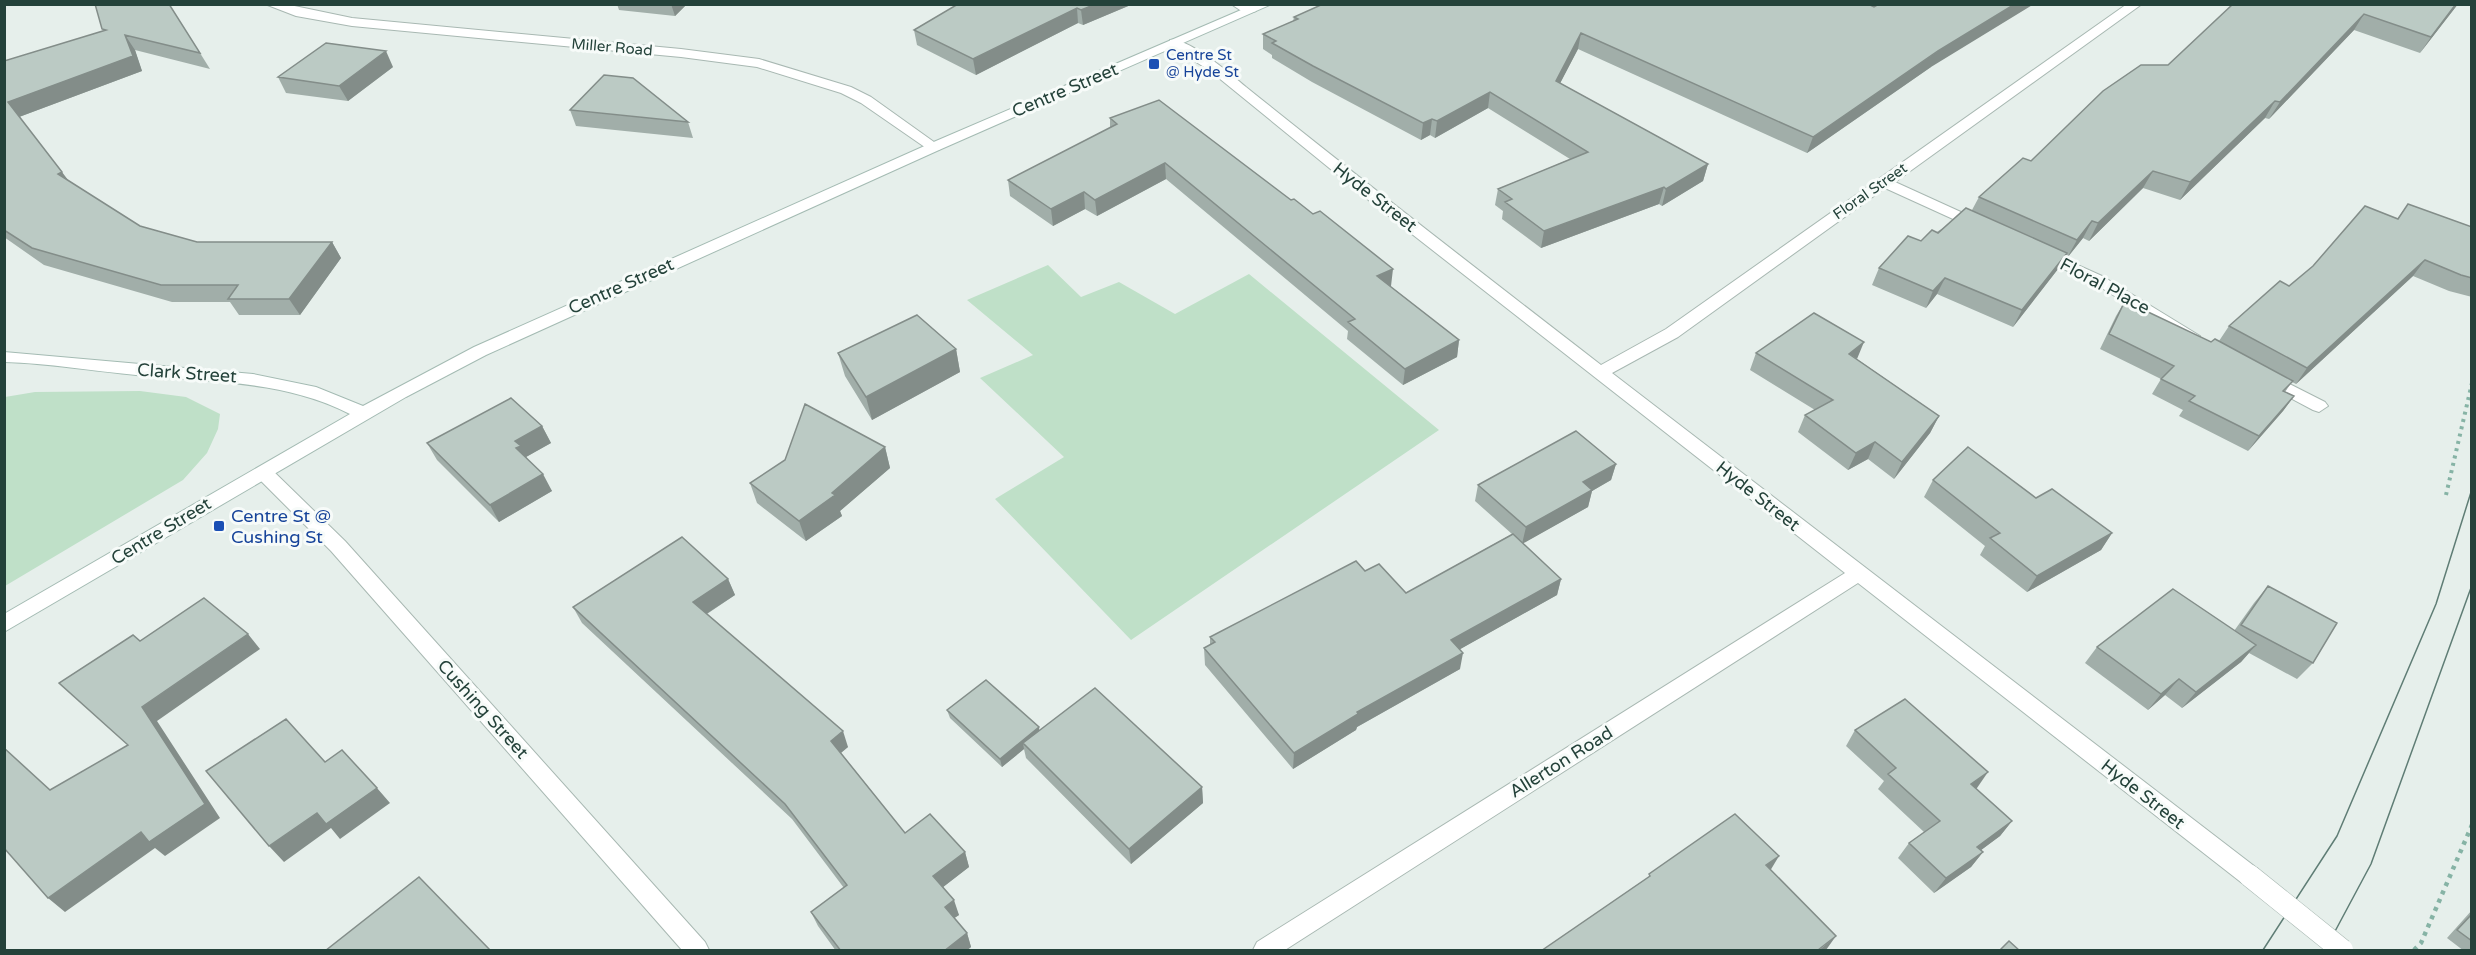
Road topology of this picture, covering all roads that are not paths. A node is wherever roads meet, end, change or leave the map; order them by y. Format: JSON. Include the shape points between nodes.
{"nodes":[{"id":1,"x":271,"y":4,"type":"edge"},
{"id":2,"x":1266,"y":4,"type":"edge"},
{"id":3,"x":2136,"y":4,"type":"edge"},
{"id":4,"x":1243,"y":8,"type":"edge"},
{"id":5,"x":1174,"y":43,"type":"junction"},
{"id":6,"x":934,"y":147,"type":"junction"},
{"id":7,"x":1883,"y":182,"type":"junction"},
{"id":8,"x":1991,"y":231,"type":"edge"},
{"id":9,"x":2024,"y":245,"type":"edge"},
{"id":10,"x":2204,"y":343,"type":"edge"},
{"id":11,"x":4,"y":357,"type":"edge"},
{"id":12,"x":2250,"y":369,"type":"edge"},
{"id":13,"x":1601,"y":372,"type":"junction"},
{"id":14,"x":2319,"y":406,"type":"dead end"},
{"id":15,"x":364,"y":414,"type":"junction"},
{"id":16,"x":264,"y":473,"type":"junction"},
{"id":17,"x":1858,"y":574,"type":"junction"},
{"id":18,"x":4,"y":624,"type":"edge"},
{"id":19,"x":697,"y":951,"type":"edge"},
{"id":20,"x":1265,"y":951,"type":"edge"},
{"id":21,"x":2342,"y":951,"type":"edge"}],
"edges":[{"from":1,"to":6,"type":"street","name":"Miller Road","via":[[352,22],[759,63],[846,90]]},
{"from":2,"to":4,"type":"street","name":"Centre Street"},
{"from":3,"to":7,"type":"street","name":"Floral Street"},
{"from":4,"to":5,"type":"street","name":"Centre Street"},
{"from":5,"to":6,"type":"street","name":"Centre Street"},
{"from":5,"to":13,"type":"street","name":"Hyde Street","via":[[1222,73],[1376,199]]},
{"from":6,"to":15,"type":"street","name":"Centre Street","via":[[519,332]]},
{"from":7,"to":8,"type":"street"},
{"from":7,"to":13,"type":"street","name":"Floral Street","via":[[1672,333]]},
{"from":9,"to":10,"type":"street","name":"Floral Place","via":[[2097,279]]},
{"from":11,"to":15,"type":"street","name":"Clark Street","via":[[27,356],[254,379],[318,392]]},
{"from":12,"to":14,"type":"street"},
{"from":13,"to":17,"type":"street","name":"Hyde Street"},
{"from":15,"to":16,"type":"street","name":"Centre Street"},
{"from":16,"to":18,"type":"street","name":"Centre Street"},
{"from":16,"to":19,"type":"street","name":"Cushing Street","via":[[338,546]]},
{"from":17,"to":20,"type":"street","name":"Allerton Road"},
{"from":17,"to":21,"type":"street","name":"Hyde Street","bridge":true}]}
